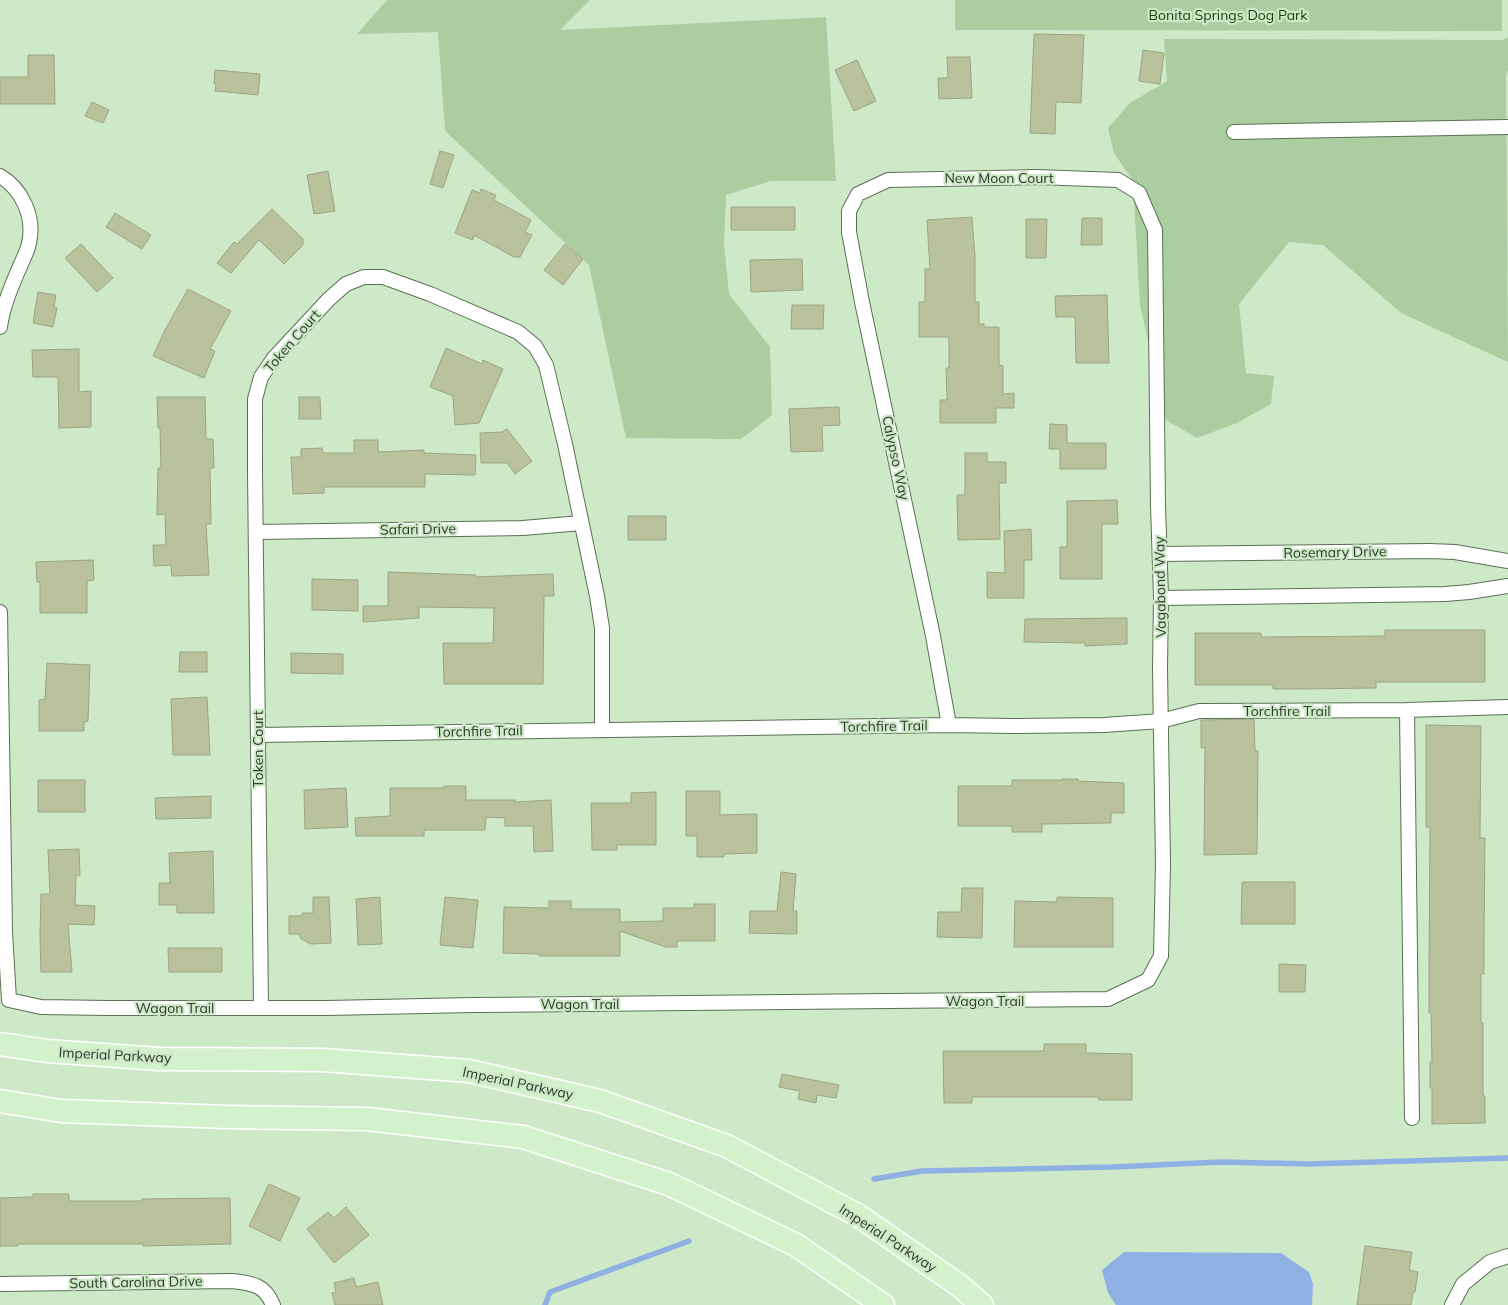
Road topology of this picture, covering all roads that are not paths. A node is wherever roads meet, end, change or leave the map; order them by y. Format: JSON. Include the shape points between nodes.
{"nodes":[{"id":1,"x":1508,"y":127,"type":"edge"},
{"id":2,"x":1234,"y":132,"type":"dead end"},
{"id":3,"x":0,"y":176,"type":"edge"},
{"id":4,"x":1139,"y":193,"type":"joint"},
{"id":5,"x":858,"y":194,"type":"joint"},
{"id":6,"x":0,"y":327,"type":"edge"},
{"id":7,"x":581,"y":523,"type":"junction"},
{"id":8,"x":256,"y":532,"type":"junction"},
{"id":9,"x":1160,"y":554,"type":"junction"},
{"id":10,"x":1508,"y":561,"type":"edge"},
{"id":11,"x":1508,"y":586,"type":"edge"},
{"id":12,"x":1161,"y":598,"type":"junction"},
{"id":13,"x":0,"y":612,"type":"edge"},
{"id":14,"x":1508,"y":707,"type":"edge"},
{"id":15,"x":1407,"y":710,"type":"junction"},
{"id":16,"x":1161,"y":721,"type":"junction"},
{"id":17,"x":949,"y":725,"type":"junction"},
{"id":18,"x":602,"y":730,"type":"junction"},
{"id":19,"x":258,"y":734,"type":"junction"},
{"id":20,"x":1,"y":796,"type":"edge"},
{"id":21,"x":1148,"y":980,"type":"joint"},
{"id":22,"x":261,"y":1007,"type":"junction"},
{"id":23,"x":0,"y":1044,"type":"edge"},
{"id":24,"x":0,"y":1101,"type":"edge"},
{"id":25,"x":1412,"y":1118,"type":"dead end"},
{"id":26,"x":1508,"y":1256,"type":"edge"},
{"id":27,"x":0,"y":1284,"type":"edge"},
{"id":28,"x":270,"y":1300,"type":"edge"},
{"id":29,"x":884,"y":1305,"type":"edge"},
{"id":30,"x":982,"y":1305,"type":"edge"},
{"id":31,"x":1452,"y":1305,"type":"edge"}],
"edges":[{"from":1,"to":2,"type":"street"},
{"from":3,"to":6,"type":"street","via":[[23,199],[30,220],[29,243],[6,301]]},
{"from":4,"to":5,"type":"street","name":"New Moon Court","via":[[1118,180],[1038,177],[888,180]]},
{"from":4,"to":9,"type":"street","name":"Vagabond Way","via":[[1155,230]]},
{"from":5,"to":17,"type":"street","name":"Calypso Way","via":[[848,211],[848,232]]},
{"from":7,"to":8,"type":"street","name":"Safari Drive","via":[[522,528]]},
{"from":7,"to":8,"type":"street","name":"Token Court","via":[[546,365],[535,346],[518,332],[430,294],[383,277],[364,277],[346,284],[329,298],[274,358],[261,377],[255,399]]},
{"from":7,"to":18,"type":"street","name":"Token Court","via":[[602,628]]},
{"from":8,"to":19,"type":"street","name":"Token Court"},
{"from":9,"to":10,"type":"street","name":"Rosemary Drive","via":[[1430,551]]},
{"from":9,"to":12,"type":"street","name":"Vagabond Way"},
{"from":11,"to":12,"type":"street","via":[[1445,594]]},
{"from":12,"to":16,"type":"street","name":"Vagabond Way"},
{"from":13,"to":20,"type":"street"},
{"from":14,"to":15,"type":"street","name":"Torchfire Trail"},
{"from":15,"to":16,"type":"street","name":"Torchfire Trail","via":[[1199,711]]},
{"from":15,"to":25,"type":"street"},
{"from":16,"to":17,"type":"street","name":"Torchfire Trail","via":[[1104,725]]},
{"from":16,"to":21,"type":"street","name":"Vagabond Way","via":[[1161,956]]},
{"from":17,"to":18,"type":"street","name":"Torchfire Trail"},
{"from":18,"to":19,"type":"street","name":"Torchfire Trail"},
{"from":19,"to":22,"type":"street","name":"Token Court"},
{"from":20,"to":22,"type":"street","name":"Wagon Trail","via":[[9,1000],[40,1007]]},
{"from":21,"to":22,"type":"street","name":"Wagon Trail","via":[[1108,999],[1076,1000]]},
{"from":23,"to":30,"type":"main road","name":"Imperial Parkway","via":[[47,1051],[159,1059],[323,1060],[469,1071],[600,1101],[727,1146],[801,1185],[859,1216]]},
{"from":24,"to":29,"type":"main road","via":[[62,1111],[366,1119],[523,1137],[669,1184],[796,1245]]},
{"from":26,"to":31,"type":"street","via":[[1490,1262],[1464,1284]]},
{"from":27,"to":28,"type":"street","name":"South Carolina Drive","via":[[232,1281],[252,1283]]}]}
